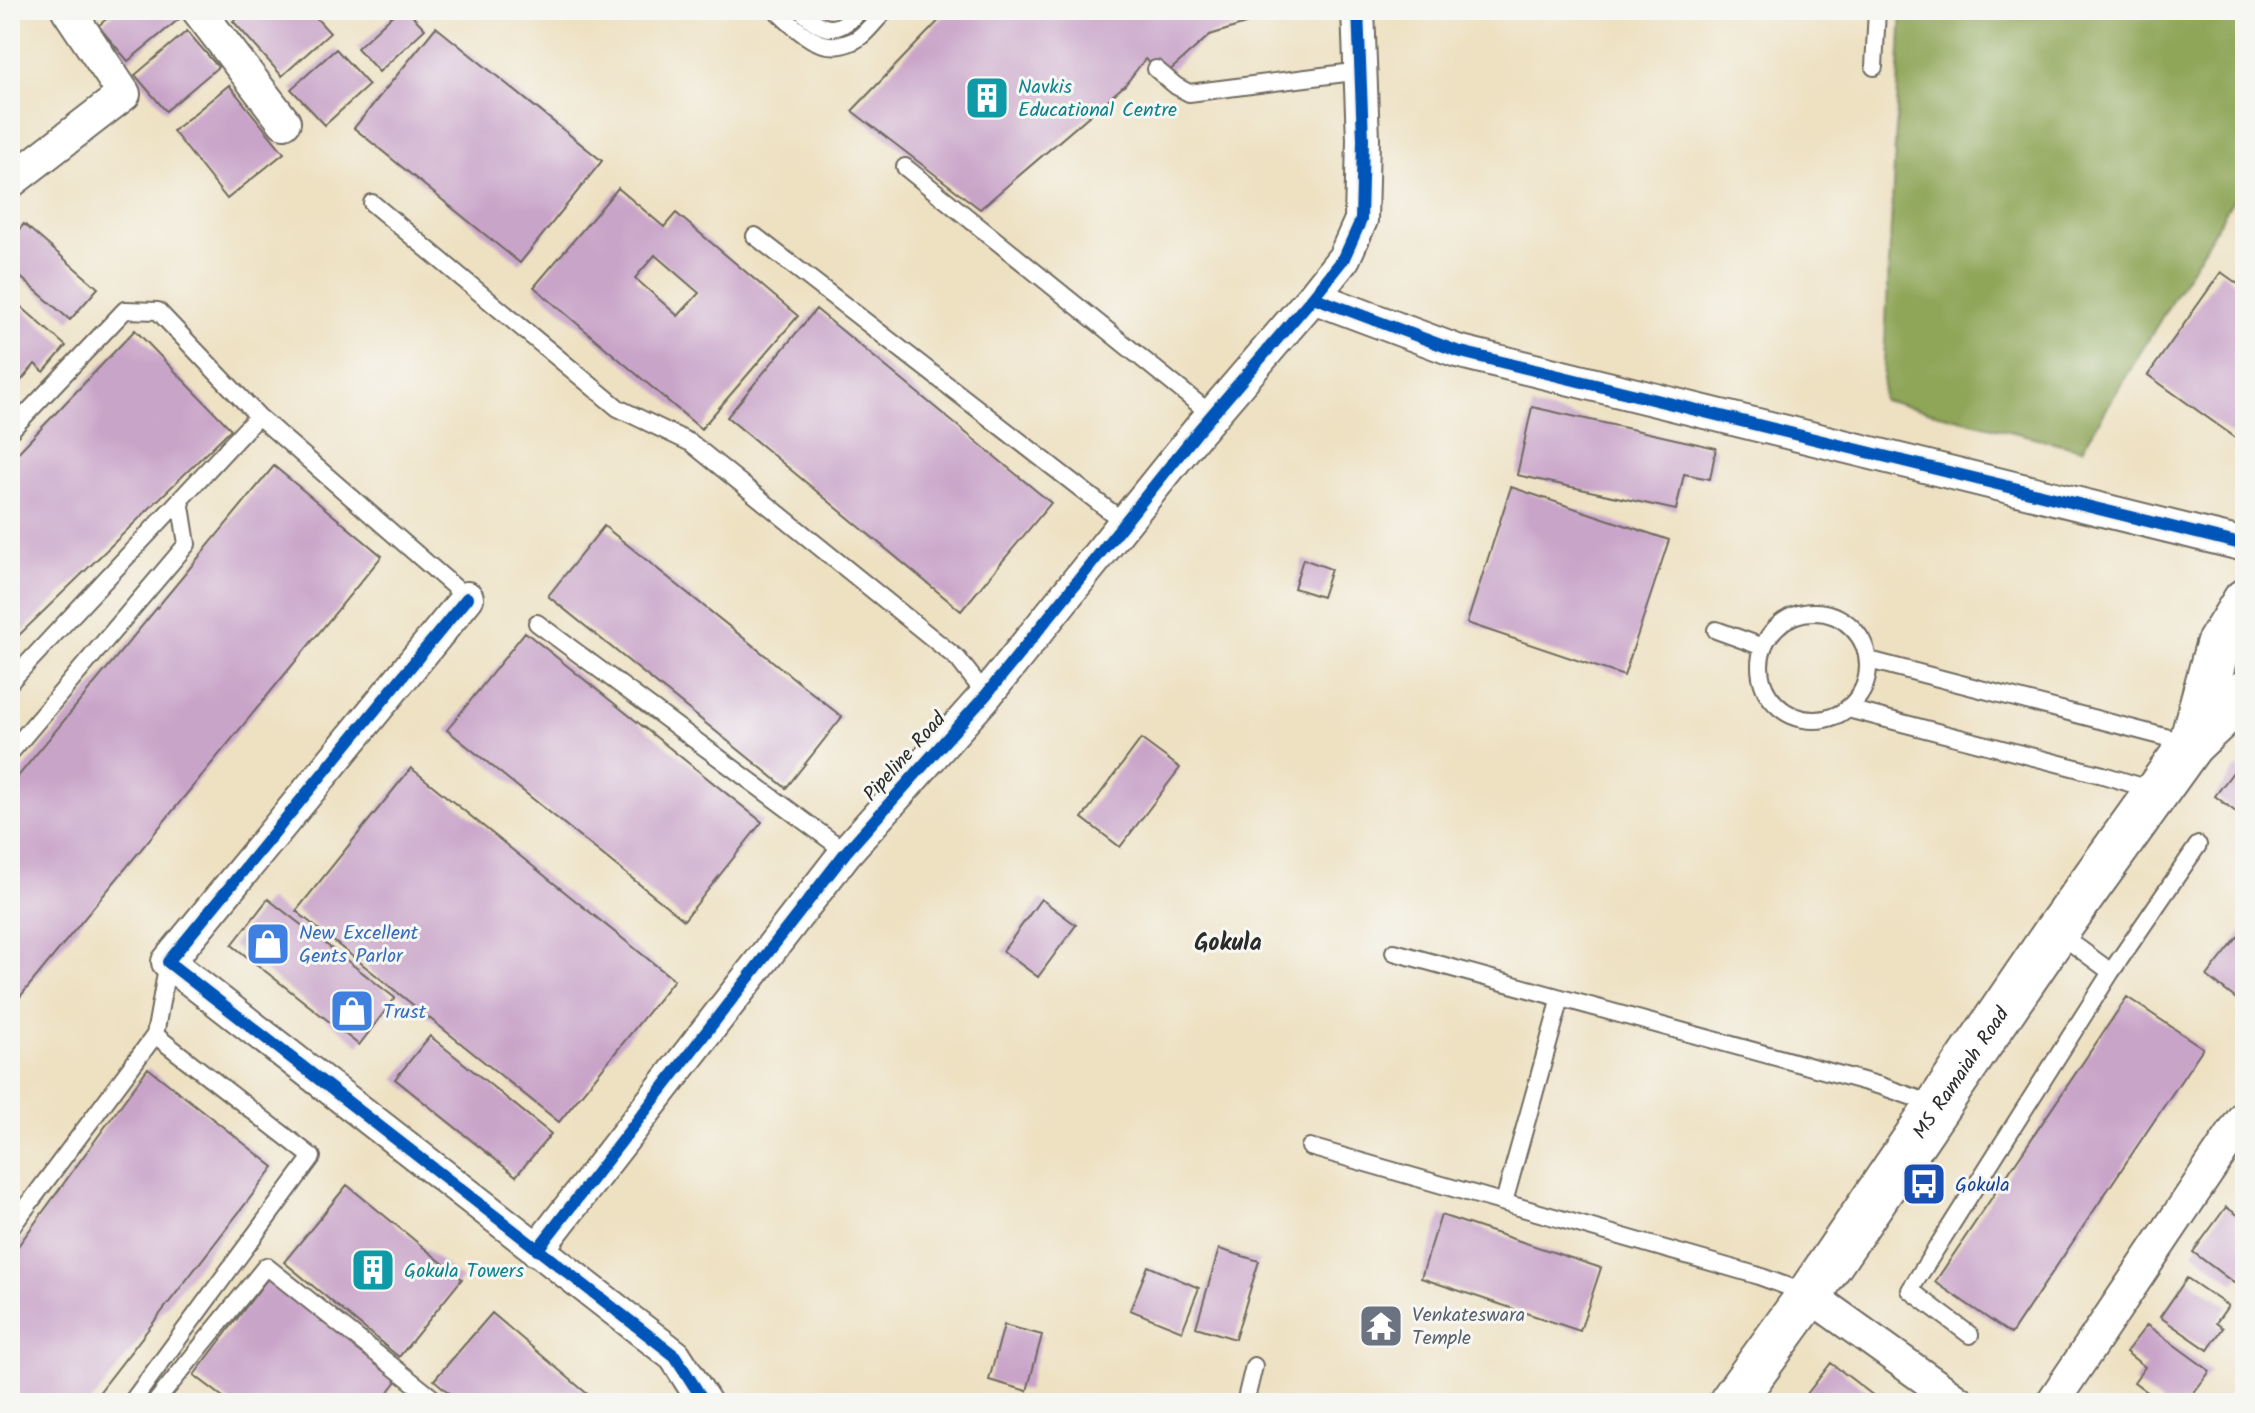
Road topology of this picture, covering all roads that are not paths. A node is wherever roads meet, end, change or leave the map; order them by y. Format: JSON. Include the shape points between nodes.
{"nodes":[{"id":1,"x":68,"y":10,"type":"edge"},
{"id":2,"x":198,"y":10,"type":"edge"},
{"id":3,"x":776,"y":10,"type":"edge"},
{"id":4,"x":801,"y":10,"type":"edge"},
{"id":5,"x":860,"y":10,"type":"edge"},
{"id":6,"x":886,"y":10,"type":"edge"},
{"id":7,"x":1358,"y":10,"type":"edge"},
{"id":8,"x":1877,"y":10,"type":"edge"},
{"id":9,"x":1874,"y":67,"type":"dead end"},
{"id":10,"x":1156,"y":69,"type":"dead end"},
{"id":11,"x":1361,"y":71,"type":"junction"},
{"id":12,"x":284,"y":122,"type":"dead end"},
{"id":13,"x":905,"y":167,"type":"dead end"},
{"id":14,"x":10,"y":182,"type":"edge"},
{"id":15,"x":372,"y":203,"type":"dead end"},
{"id":16,"x":755,"y":236,"type":"dead end"},
{"id":17,"x":1313,"y":297,"type":"junction"},
{"id":18,"x":1212,"y":415,"type":"junction"},
{"id":19,"x":258,"y":416,"type":"junction"},
{"id":20,"x":10,"y":431,"type":"edge"},
{"id":21,"x":180,"y":500,"type":"junction"},
{"id":22,"x":1125,"y":523,"type":"junction"},
{"id":23,"x":2245,"y":545,"type":"edge"},
{"id":24,"x":467,"y":598,"type":"joint"},
{"id":25,"x":2245,"y":601,"type":"edge"},
{"id":26,"x":537,"y":623,"type":"dead end"},
{"id":27,"x":1716,"y":630,"type":"dead end"},
{"id":28,"x":1763,"y":647,"type":"junction"},
{"id":29,"x":1869,"y":660,"type":"junction"},
{"id":30,"x":10,"y":682,"type":"edge"},
{"id":31,"x":2245,"y":693,"type":"edge"},
{"id":32,"x":986,"y":695,"type":"junction"},
{"id":33,"x":1848,"y":709,"type":"junction"},
{"id":34,"x":2191,"y":744,"type":"junction"},
{"id":35,"x":10,"y":753,"type":"edge"},
{"id":36,"x":2158,"y":792,"type":"junction"},
{"id":37,"x":2198,"y":845,"type":"dead end"},
{"id":38,"x":846,"y":852,"type":"junction"},
{"id":39,"x":2056,"y":932,"type":"junction"},
{"id":40,"x":1394,"y":952,"type":"dead end"},
{"id":41,"x":168,"y":962,"type":"junction"},
{"id":42,"x":2111,"y":972,"type":"junction"},
{"id":43,"x":1561,"y":998,"type":"junction"},
{"id":44,"x":155,"y":1035,"type":"junction"},
{"id":45,"x":1938,"y":1106,"type":"junction"},
{"id":46,"x":2245,"y":1116,"type":"edge"},
{"id":47,"x":1310,"y":1147,"type":"dead end"},
{"id":48,"x":1504,"y":1202,"type":"junction"},
{"id":49,"x":10,"y":1229,"type":"edge"},
{"id":50,"x":537,"y":1250,"type":"junction"},
{"id":51,"x":1809,"y":1295,"type":"junction"},
{"id":52,"x":1970,"y":1335,"type":"dead end"},
{"id":53,"x":1254,"y":1366,"type":"dead end"},
{"id":54,"x":131,"y":1403,"type":"edge"},
{"id":55,"x":155,"y":1403,"type":"edge"},
{"id":56,"x":439,"y":1403,"type":"edge"},
{"id":57,"x":705,"y":1403,"type":"edge"},
{"id":58,"x":1245,"y":1403,"type":"edge"},
{"id":59,"x":1731,"y":1403,"type":"edge"},
{"id":60,"x":1960,"y":1403,"type":"edge"},
{"id":61,"x":2052,"y":1403,"type":"edge"}],
"edges":[{"from":1,"to":14,"type":"street","via":[[124,94]]},
{"from":2,"to":12,"type":"street"},
{"from":3,"to":6,"type":"lane","via":[[807,38],[829,46],[854,41]]},
{"from":4,"to":5,"type":"lane","via":[[812,22],[830,29],[846,25]]},
{"from":7,"to":11,"type":"street"},
{"from":8,"to":9,"type":"lane"},
{"from":10,"to":11,"type":"lane","via":[[1189,93]]},
{"from":11,"to":17,"type":"street","name":"Pipeline Road","via":[[1361,220],[1344,258]]},
{"from":13,"to":18,"type":"lane"},
{"from":15,"to":32,"type":"lane","via":[[618,408],[691,443],[958,659]]},
{"from":16,"to":22,"type":"lane"},
{"from":17,"to":18,"type":"street","name":"Pipeline Road"},
{"from":17,"to":23,"type":"street","via":[[1457,351]]},
{"from":18,"to":22,"type":"street","name":"Pipeline Road"},
{"from":19,"to":20,"type":"lane","via":[[158,311],[125,310]]},
{"from":19,"to":21,"type":"lane"},
{"from":19,"to":24,"type":"lane"},
{"from":21,"to":30,"type":"lane"},
{"from":21,"to":35,"type":"lane","via":[[187,544]]},
{"from":22,"to":32,"type":"street","name":"Pipeline Road"},
{"from":24,"to":41,"type":"street"},
{"from":25,"to":34,"type":"main road","name":"MS Ramaiah Road","via":[[2218,645]]},
{"from":26,"to":38,"type":"lane"},
{"from":27,"to":28,"type":"lane"},
{"from":28,"to":29,"type":"lane","via":[[1784,621],[1820,612],[1852,629]]},
{"from":28,"to":33,"type":"lane","via":[[1762,682],[1782,710],[1815,720]]},
{"from":29,"to":33,"type":"lane","via":[[1867,679]]},
{"from":29,"to":34,"type":"lane"},
{"from":31,"to":34,"type":"main road","name":"MS Ramaiah Road"},
{"from":32,"to":38,"type":"street","name":"Pipeline Road"},
{"from":33,"to":36,"type":"lane"},
{"from":34,"to":36,"type":"main road","name":"MS Ramaiah Road"},
{"from":36,"to":39,"type":"main road","name":"MS Ramaiah Road"},
{"from":37,"to":42,"type":"lane"},
{"from":38,"to":50,"type":"street","name":"Pipeline Road"},
{"from":39,"to":42,"type":"lane"},
{"from":39,"to":45,"type":"main road","name":"MS Ramaiah Road"},
{"from":40,"to":43,"type":"lane"},
{"from":41,"to":44,"type":"lane"},
{"from":41,"to":50,"type":"street"},
{"from":42,"to":52,"type":"lane","via":[[1910,1290]]},
{"from":43,"to":45,"type":"lane"},
{"from":43,"to":48,"type":"lane"},
{"from":44,"to":49,"type":"lane"},
{"from":44,"to":54,"type":"lane","via":[[312,1157]]},
{"from":45,"to":51,"type":"main road","name":"MS Ramaiah Road"},
{"from":46,"to":61,"type":"street"},
{"from":47,"to":48,"type":"lane"},
{"from":48,"to":51,"type":"lane"},
{"from":50,"to":57,"type":"street","via":[[675,1356]]},
{"from":51,"to":59,"type":"main road","name":"MS Ramaiah Road"},
{"from":51,"to":60,"type":"street"},
{"from":53,"to":58,"type":"lane"},
{"from":55,"to":56,"type":"lane","via":[[266,1266]]}]}
